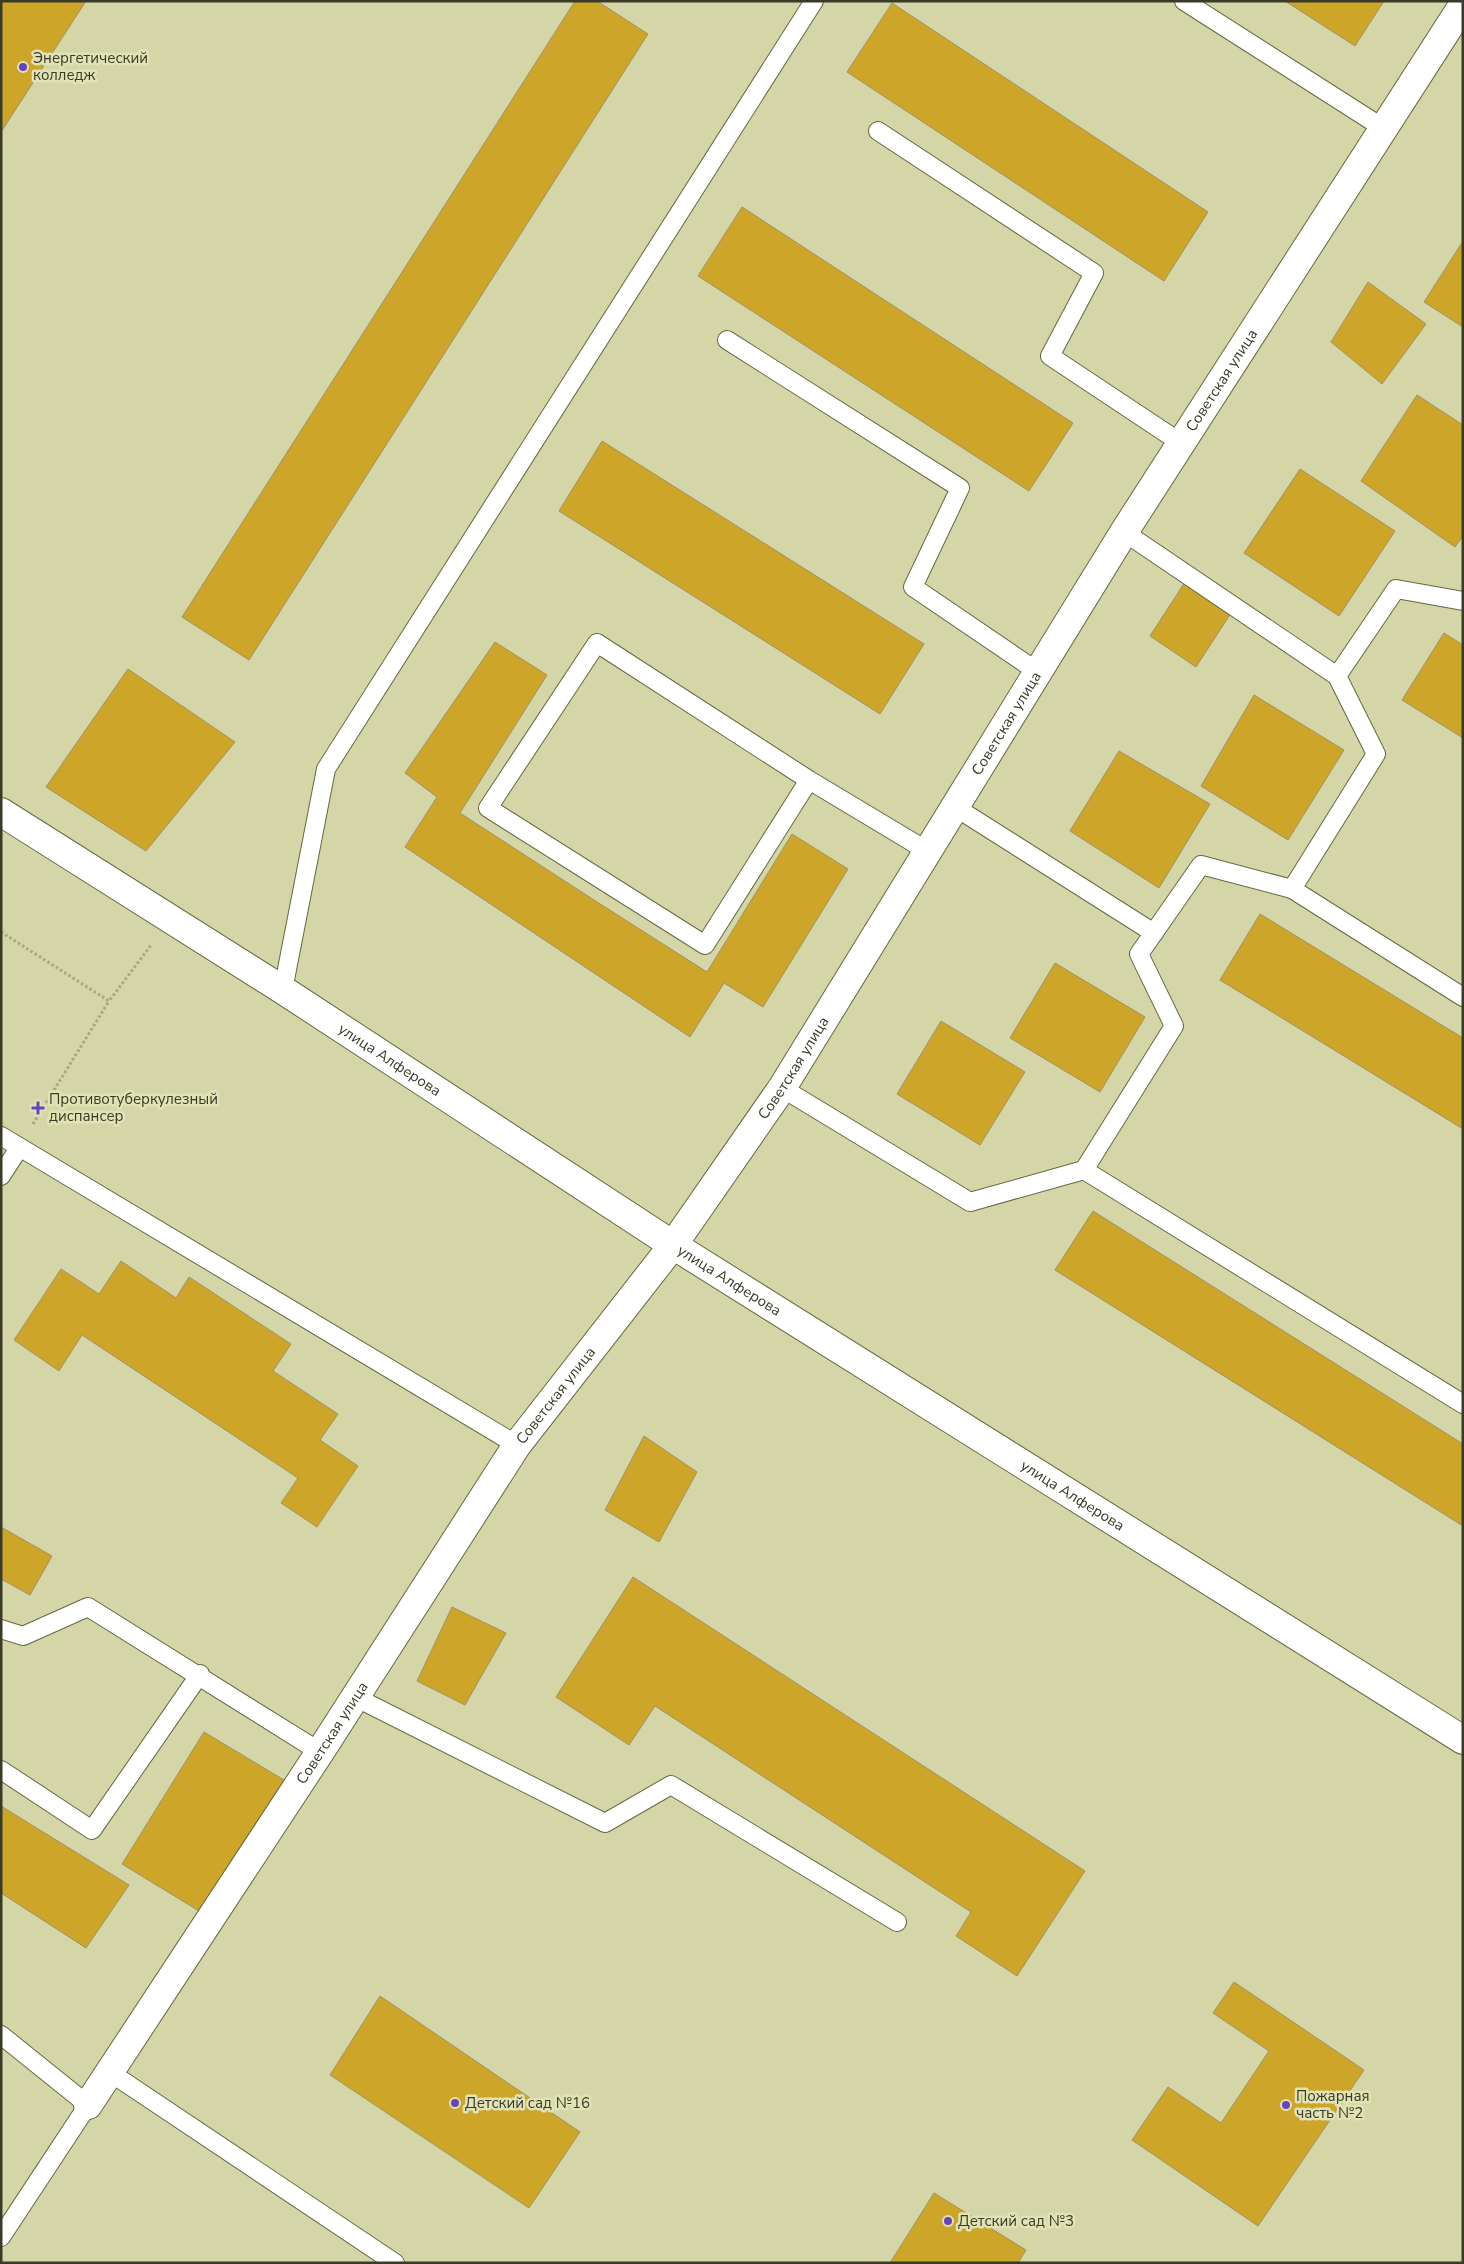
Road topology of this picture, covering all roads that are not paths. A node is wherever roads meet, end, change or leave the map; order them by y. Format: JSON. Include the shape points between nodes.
{"nodes":[{"id":1,"x":814,"y":1,"type":"edge"},
{"id":2,"x":1184,"y":1,"type":"edge"},
{"id":3,"x":1463,"y":5,"type":"edge"},
{"id":4,"x":1383,"y":128,"type":"junction"},
{"id":5,"x":878,"y":132,"type":"dead end"},
{"id":6,"x":727,"y":340,"type":"dead end"},
{"id":7,"x":1182,"y":443,"type":"junction"},
{"id":8,"x":1124,"y":532,"type":"junction"},
{"id":9,"x":1463,"y":601,"type":"edge"},
{"id":10,"x":1038,"y":672,"type":"junction"},
{"id":11,"x":1336,"y":676,"type":"junction"},
{"id":12,"x":809,"y":780,"type":"junction"},
{"id":13,"x":955,"y":807,"type":"junction"},
{"id":14,"x":1,"y":812,"type":"edge"},
{"id":15,"x":929,"y":852,"type":"junction"},
{"id":16,"x":1292,"y":889,"type":"junction"},
{"id":17,"x":1154,"y":933,"type":"junction"},
{"id":18,"x":283,"y":990,"type":"junction"},
{"id":19,"x":1463,"y":997,"type":"edge"},
{"id":20,"x":782,"y":1088,"type":"junction"},
{"id":21,"x":1,"y":1136,"type":"edge"},
{"id":22,"x":19,"y":1148,"type":"junction"},
{"id":23,"x":1084,"y":1170,"type":"junction"},
{"id":24,"x":1,"y":1176,"type":"edge"},
{"id":25,"x":673,"y":1244,"type":"junction"},
{"id":26,"x":1463,"y":1404,"type":"edge"},
{"id":27,"x":517,"y":1445,"type":"junction"},
{"id":28,"x":1,"y":1629,"type":"edge"},
{"id":29,"x":200,"y":1674,"type":"junction"},
{"id":30,"x":355,"y":1697,"type":"junction"},
{"id":31,"x":1463,"y":1740,"type":"edge"},
{"id":32,"x":320,"y":1752,"type":"junction"},
{"id":33,"x":1,"y":1770,"type":"edge"},
{"id":34,"x":897,"y":1922,"type":"dead end"},
{"id":35,"x":1,"y":2035,"type":"edge"},
{"id":36,"x":111,"y":2073,"type":"junction"},
{"id":37,"x":88,"y":2105,"type":"junction"},
{"id":38,"x":1,"y":2237,"type":"edge"},
{"id":39,"x":395,"y":2263,"type":"edge"}],
"edges":[{"from":1,"to":18,"type":"lane","via":[[326,770]]},
{"from":2,"to":4,"type":"lane"},
{"from":3,"to":4,"type":"street","name":"Советская улица"},
{"from":4,"to":7,"type":"street","name":"Советская улица"},
{"from":5,"to":7,"type":"lane","via":[[1094,273],[1050,356]]},
{"from":6,"to":10,"type":"lane","via":[[960,488],[913,586]]},
{"from":7,"to":8,"type":"street","name":"Советская улица"},
{"from":8,"to":10,"type":"street","name":"Советская улица"},
{"from":8,"to":11,"type":"lane"},
{"from":9,"to":11,"type":"lane","via":[[1396,589]]},
{"from":10,"to":13,"type":"street","name":"Советская улица"},
{"from":11,"to":16,"type":"lane","via":[[1376,754]]},
{"from":12,"to":12,"type":"lane","via":[[597,643],[488,808],[705,946]]},
{"from":12,"to":15,"type":"lane"},
{"from":13,"to":15,"type":"street","name":"Советская улица"},
{"from":13,"to":17,"type":"lane"},
{"from":14,"to":18,"type":"street","name":"улица Алферова"},
{"from":15,"to":20,"type":"street","name":"Советская улица"},
{"from":16,"to":17,"type":"lane","via":[[1201,865]]},
{"from":16,"to":19,"type":"lane"},
{"from":17,"to":23,"type":"lane","via":[[1139,954],[1174,1026]]},
{"from":18,"to":25,"type":"street","name":"улица Алферова"},
{"from":20,"to":23,"type":"lane","via":[[970,1202]]},
{"from":20,"to":25,"type":"street","name":"Советская улица"},
{"from":21,"to":22,"type":"lane"},
{"from":22,"to":24,"type":"lane"},
{"from":22,"to":27,"type":"lane"},
{"from":23,"to":26,"type":"lane"},
{"from":25,"to":27,"type":"street","name":"Советская улица"},
{"from":25,"to":31,"type":"street","name":"улица Алферова"},
{"from":27,"to":30,"type":"street","name":"Советская улица"},
{"from":28,"to":29,"type":"lane","via":[[23,1636],[88,1607]]},
{"from":29,"to":32,"type":"lane"},
{"from":29,"to":33,"type":"lane","via":[[92,1830]]},
{"from":30,"to":32,"type":"street","name":"Советская улица"},
{"from":30,"to":34,"type":"lane","via":[[605,1823],[671,1785]]},
{"from":32,"to":36,"type":"street","name":"Советская улица"},
{"from":35,"to":37,"type":"lane"},
{"from":36,"to":37,"type":"street","name":"Советская улица"},
{"from":36,"to":39,"type":"lane"},
{"from":37,"to":38,"type":"lane"}]}
